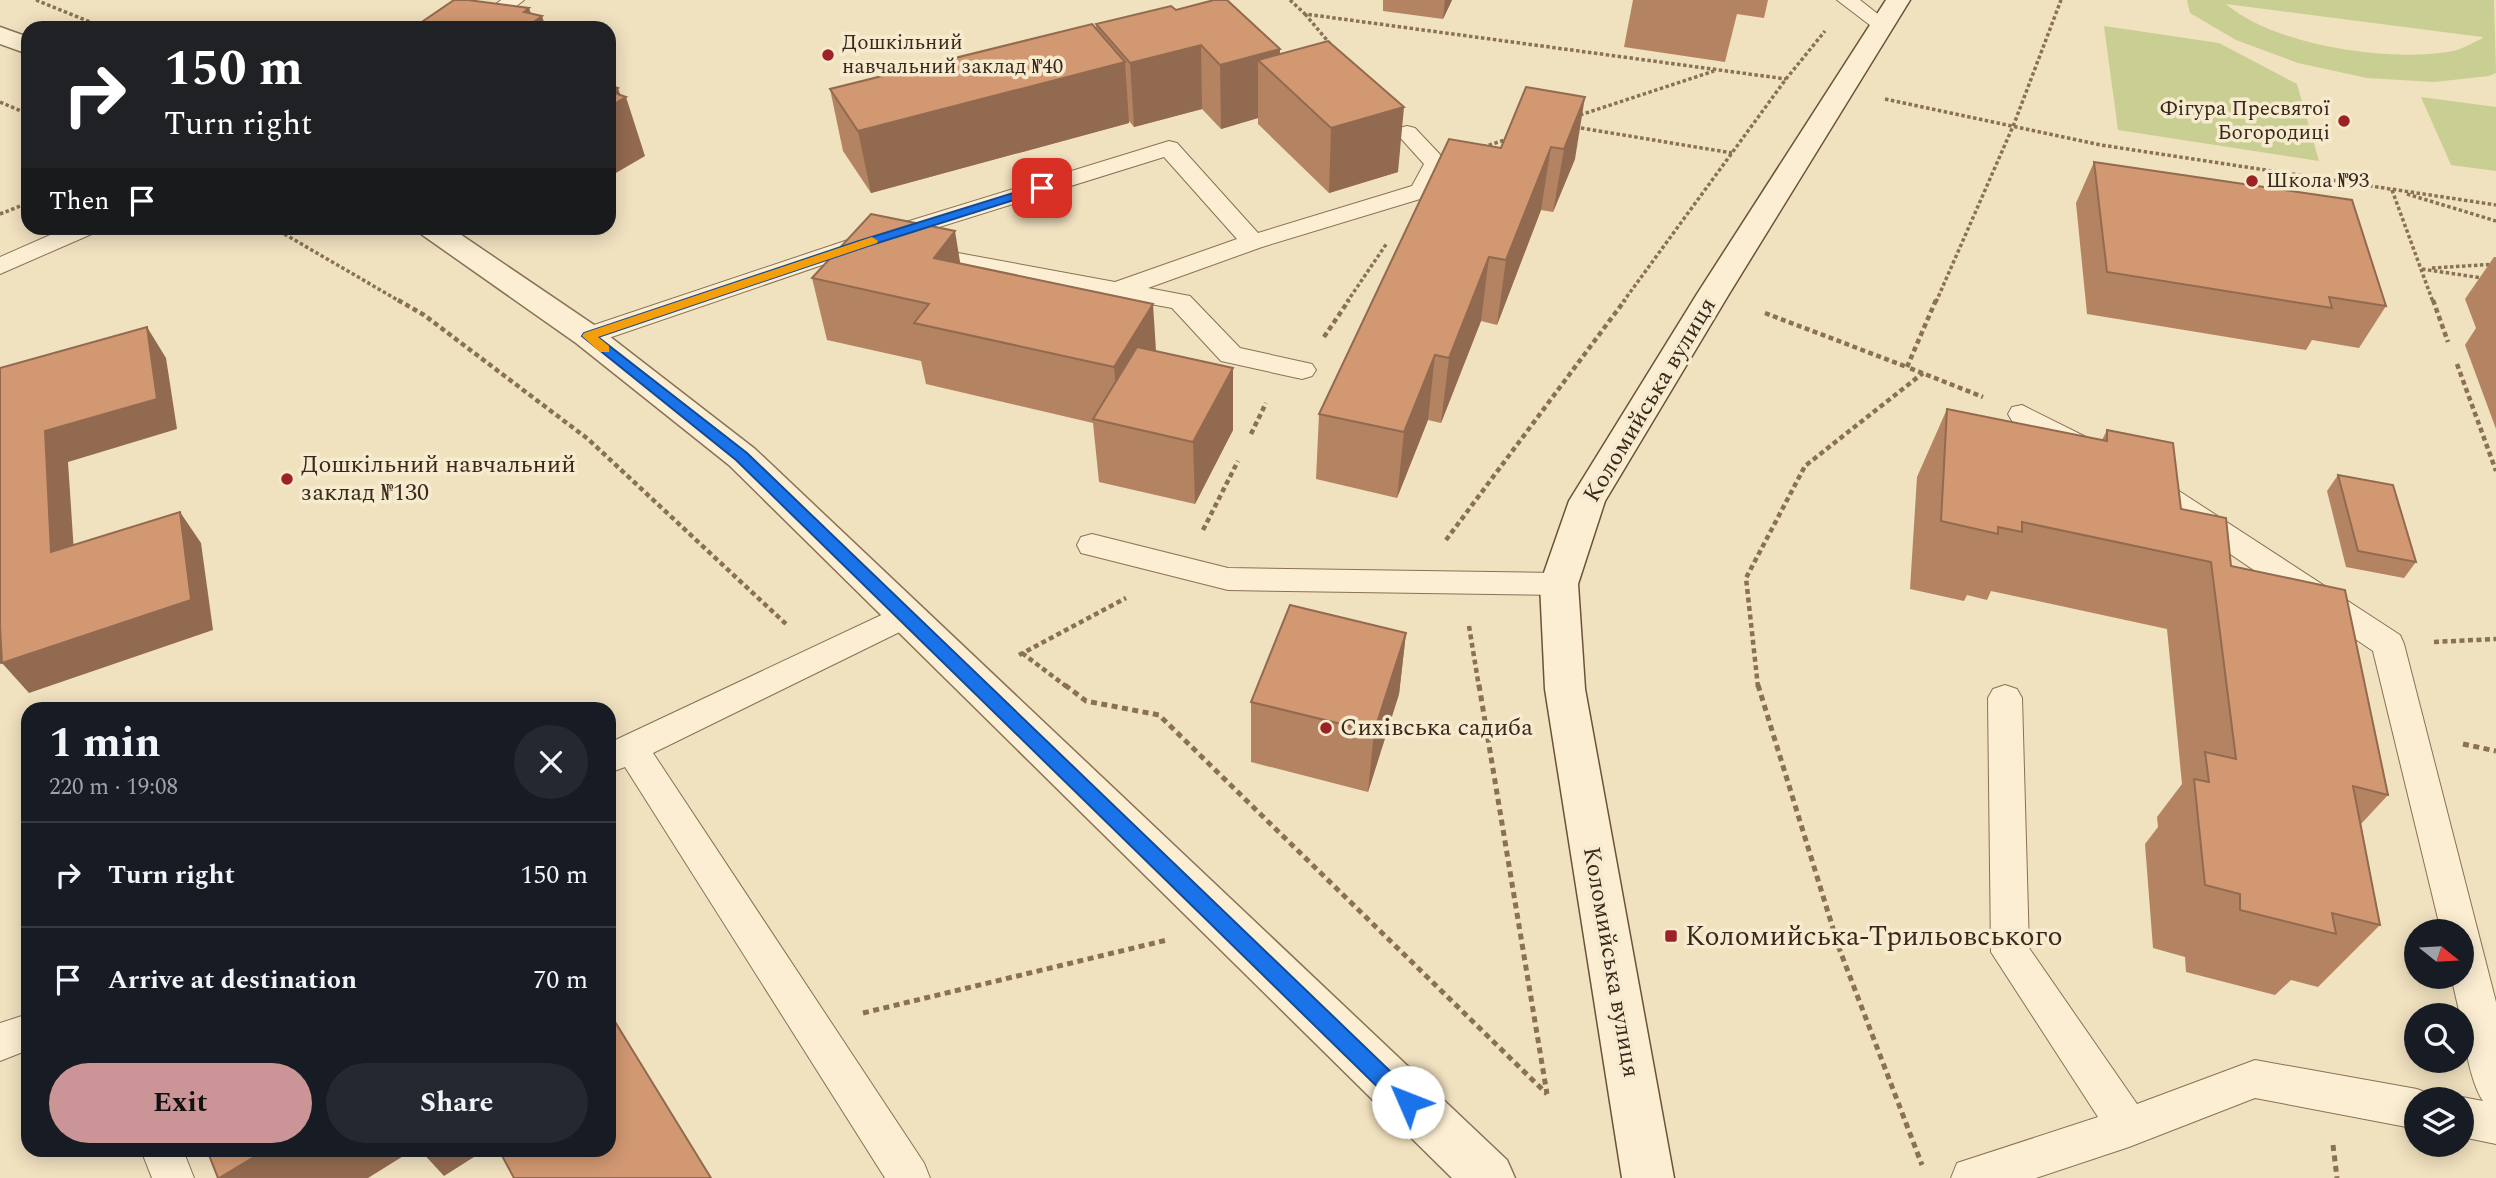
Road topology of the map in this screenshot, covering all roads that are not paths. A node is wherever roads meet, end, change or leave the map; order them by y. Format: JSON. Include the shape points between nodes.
{"nodes":[{"id":1,"x":514,"y":0,"type":"edge"},
{"id":2,"x":1848,"y":1,"type":"edge"},
{"id":3,"x":1890,"y":13,"type":"edge"},
{"id":4,"x":486,"y":21,"type":"edge"},
{"id":5,"x":0,"y":35,"type":"edge"},
{"id":6,"x":21,"y":44,"type":"edge"},
{"id":7,"x":1407,"y":133,"type":"dead end"},
{"id":8,"x":69,"y":235,"type":"edge"},
{"id":9,"x":442,"y":235,"type":"edge"},
{"id":10,"x":1253,"y":242,"type":"junction"},
{"id":11,"x":863,"y":243,"type":"junction"},
{"id":12,"x":0,"y":266,"type":"edge"},
{"id":13,"x":1117,"y":290,"type":"junction"},
{"id":14,"x":588,"y":336,"type":"junction"},
{"id":15,"x":1302,"y":370,"type":"road end"},
{"id":16,"x":2022,"y":414,"type":"dead end"},
{"id":17,"x":1092,"y":545,"type":"dead end"},
{"id":18,"x":1559,"y":584,"type":"junction"},
{"id":19,"x":907,"y":615,"type":"junction"},
{"id":20,"x":2006,"y":698,"type":"dead end"},
{"id":21,"x":620,"y":753,"type":"edge"},
{"id":22,"x":2457,"y":919,"type":"edge"},
{"id":23,"x":2473,"y":989,"type":"edge"},
{"id":24,"x":21,"y":1034,"type":"edge"},
{"id":25,"x":0,"y":1042,"type":"edge"},
{"id":26,"x":2496,"y":1087,"type":"edge"},
{"id":27,"x":2404,"y":1107,"type":"edge"},
{"id":28,"x":2474,"y":1120,"type":"edge"},
{"id":29,"x":2496,"y":1124,"type":"edge"},
{"id":30,"x":2129,"y":1127,"type":"junction"},
{"id":31,"x":165,"y":1157,"type":"edge"},
{"id":32,"x":173,"y":1178,"type":"edge"},
{"id":33,"x":909,"y":1178,"type":"edge"},
{"id":34,"x":1489,"y":1178,"type":"edge"},
{"id":35,"x":1648,"y":1178,"type":"edge"},
{"id":36,"x":1972,"y":1178,"type":"edge"}],
"edges":[{"from":1,"to":4,"type":"lane"},
{"from":2,"to":3,"type":"lane"},
{"from":3,"to":18,"type":"main road","name":"Коломийська вулиця","via":[[1587,501]]},
{"from":5,"to":6,"type":"main road"},
{"from":7,"to":10,"type":"lane","via":[[1436,163],[1422,191]]},
{"from":8,"to":12,"type":"lane"},
{"from":9,"to":14,"type":"main road"},
{"from":10,"to":11,"type":"lane","via":[[1169,148]]},
{"from":10,"to":13,"type":"lane"},
{"from":11,"to":13,"type":"lane"},
{"from":11,"to":14,"type":"lane"},
{"from":13,"to":15,"type":"lane","via":[[1181,302],[1231,355]]},
{"from":14,"to":19,"type":"main road","via":[[742,457]]},
{"from":16,"to":22,"type":"lane","via":[[2113,463],[2388,644]]},
{"from":17,"to":18,"type":"lane","via":[[1228,579]]},
{"from":18,"to":35,"type":"main road","name":"Коломийська вулиця","via":[[1565,689]]},
{"from":19,"to":21,"type":"lane"},
{"from":19,"to":34,"type":"main road"},
{"from":20,"to":30,"type":"lane","via":[[2010,952]]},
{"from":21,"to":33,"type":"lane","via":[[811,1026]]},
{"from":23,"to":26,"type":"lane"},
{"from":24,"to":25,"type":"lane"},
{"from":27,"to":30,"type":"lane","via":[[2255,1079]]},
{"from":28,"to":29,"type":"lane"},
{"from":30,"to":36,"type":"lane"},
{"from":31,"to":32,"type":"lane"}]}
